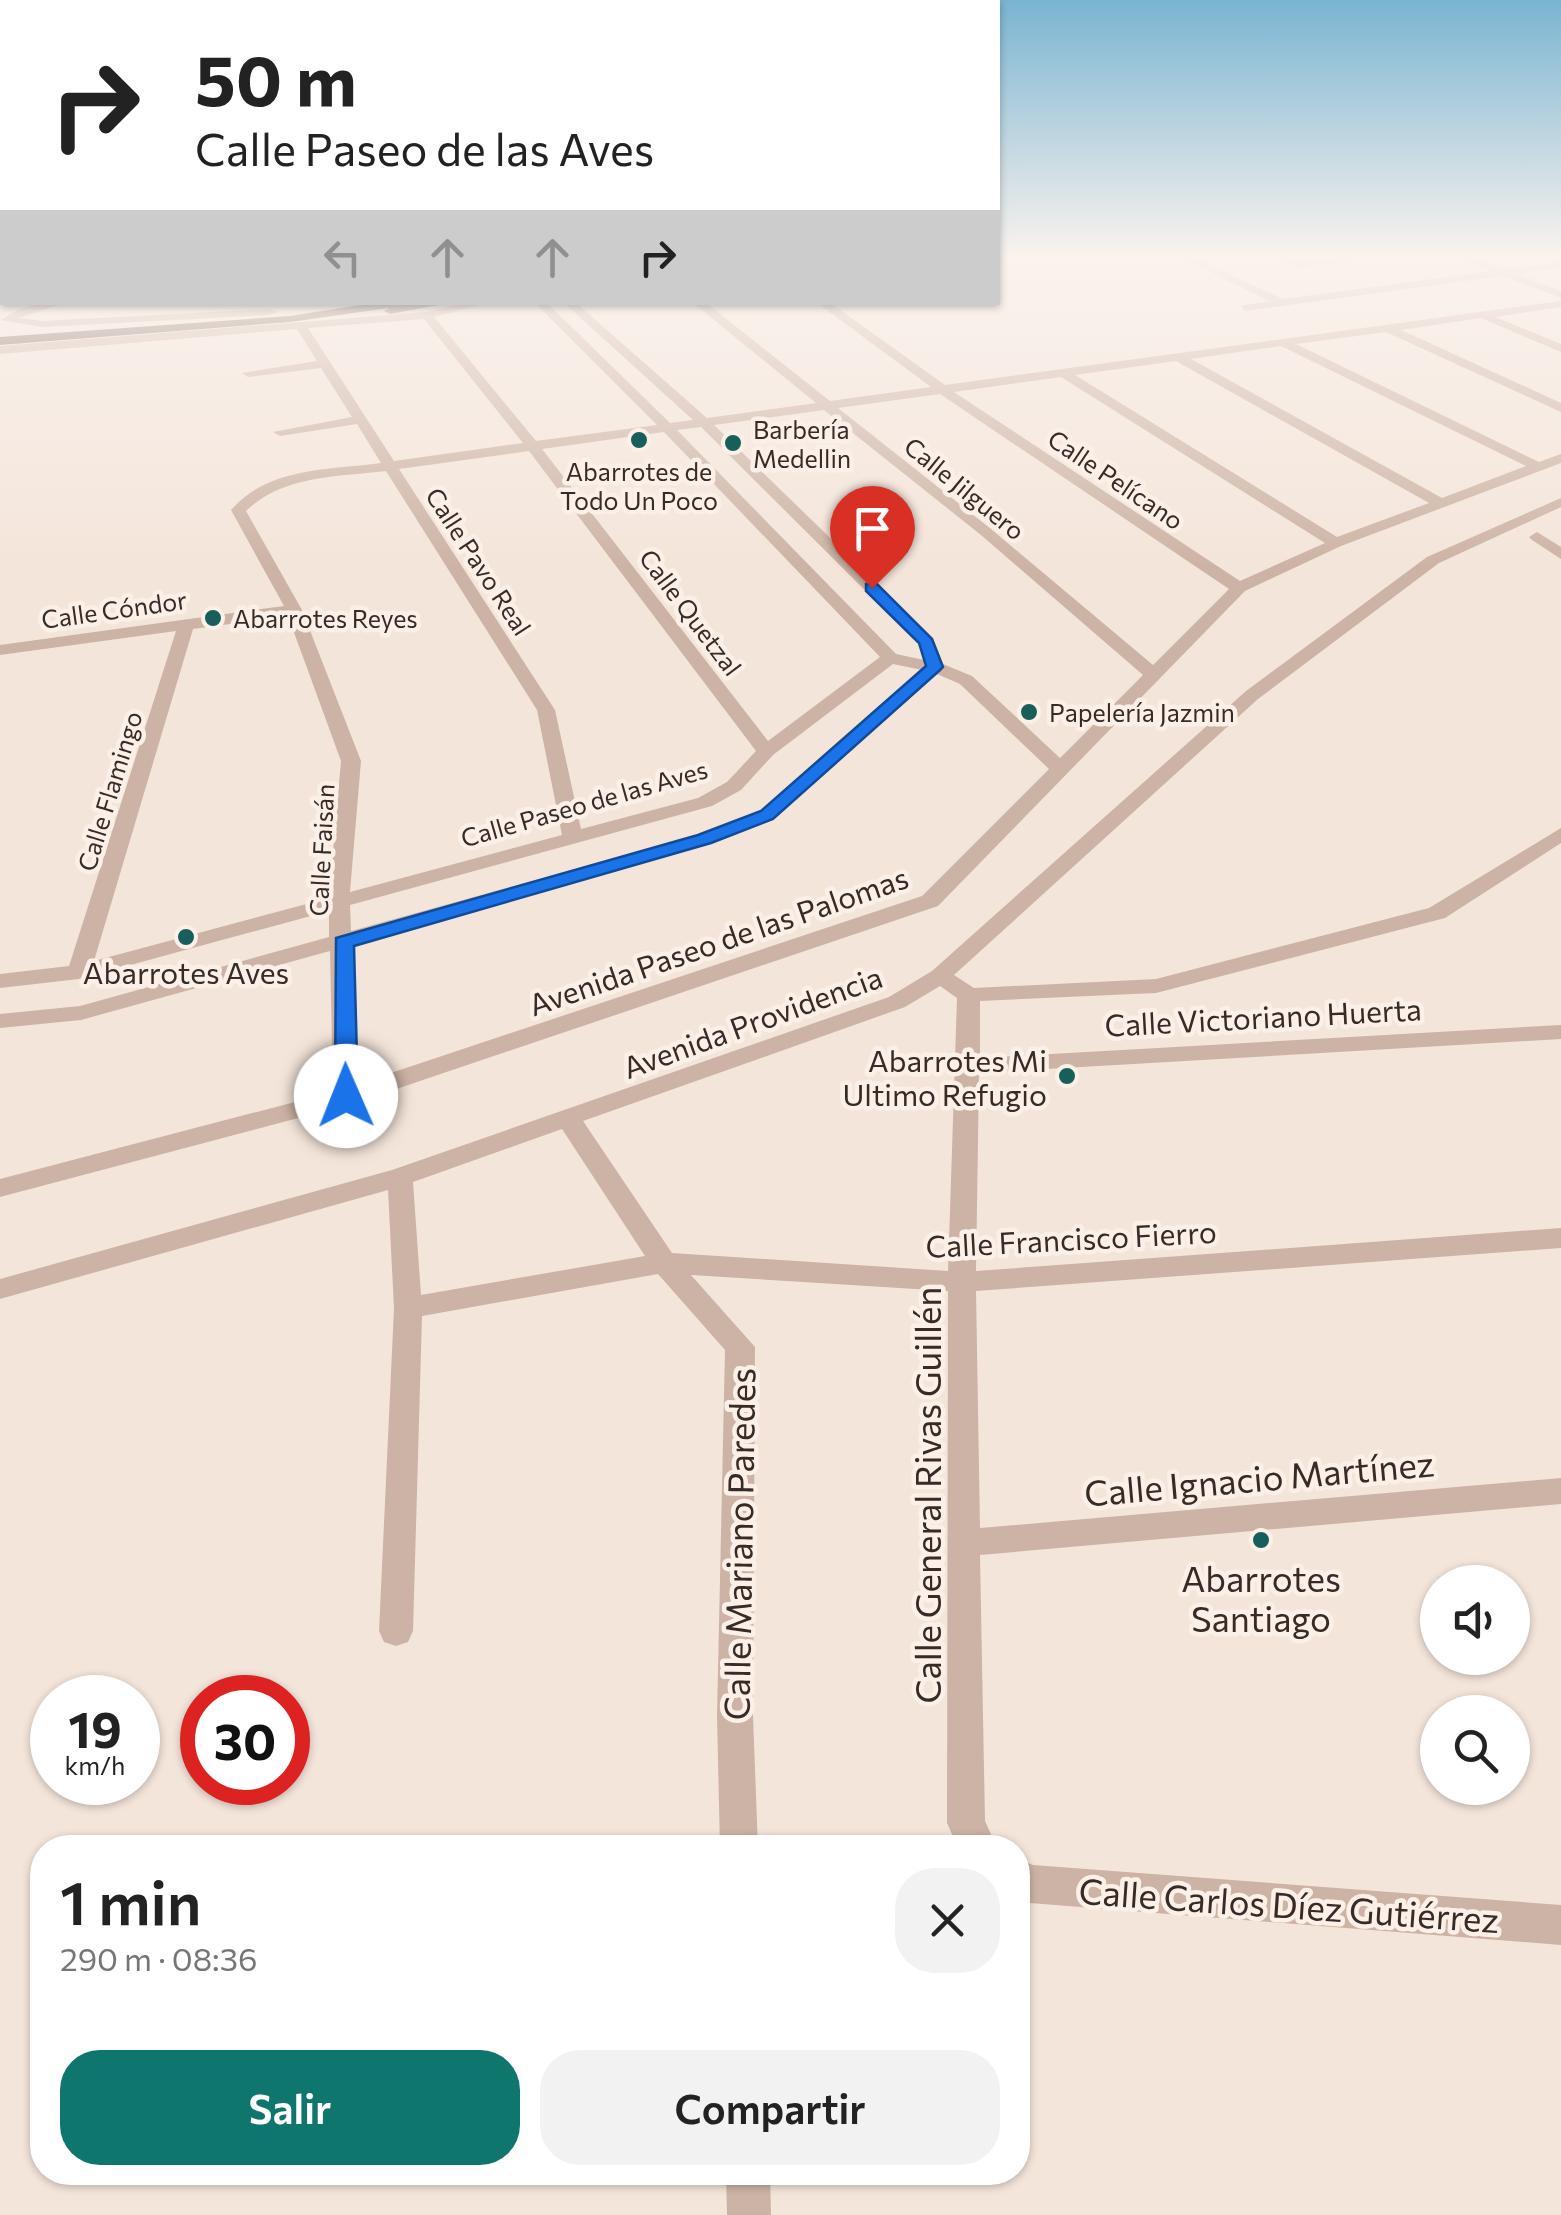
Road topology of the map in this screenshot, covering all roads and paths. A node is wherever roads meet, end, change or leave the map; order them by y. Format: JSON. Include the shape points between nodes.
{"nodes":[{"id":1,"x":320,"y":360,"type":"edge"},
{"id":2,"x":464,"y":360,"type":"edge"},
{"id":3,"x":599,"y":360,"type":"edge"},
{"id":4,"x":634,"y":360,"type":"edge"},
{"id":5,"x":768,"y":360,"type":"edge"},
{"id":6,"x":902,"y":360,"type":"edge"},
{"id":7,"x":1142,"y":360,"type":"edge"},
{"id":8,"x":1183,"y":360,"type":"edge"},
{"id":9,"x":1320,"y":360,"type":"edge"},
{"id":10,"x":1457,"y":360,"type":"edge"},
{"id":11,"x":322,"y":364,"type":"junction"},
{"id":12,"x":1060,"y":371,"type":"junction"},
{"id":13,"x":248,"y":373,"type":"dead end"},
{"id":14,"x":940,"y":388,"type":"junction"},
{"id":15,"x":824,"y":406,"type":"junction"},
{"id":16,"x":1561,"y":408,"type":"edge"},
{"id":17,"x":358,"y":420,"type":"junction"},
{"id":18,"x":706,"y":424,"type":"junction"},
{"id":19,"x":670,"y":429,"type":"junction"},
{"id":20,"x":280,"y":432,"type":"dead end"},
{"id":21,"x":532,"y":445,"type":"junction"},
{"id":22,"x":1561,"y":458,"type":"edge"},
{"id":23,"x":388,"y":466,"type":"junction"},
{"id":24,"x":1535,"y":466,"type":"junction"},
{"id":25,"x":1440,"y":502,"type":"junction"},
{"id":26,"x":1561,"y":502,"type":"edge"},
{"id":27,"x":1537,"y":537,"type":"dead end"},
{"id":28,"x":1336,"y":543,"type":"junction"},
{"id":29,"x":1561,"y":554,"type":"edge"},
{"id":30,"x":1239,"y":588,"type":"junction"},
{"id":31,"x":294,"y":610,"type":"junction"},
{"id":32,"x":186,"y":625,"type":"junction"},
{"id":33,"x":0,"y":650,"type":"edge"},
{"id":34,"x":890,"y":658,"type":"junction"},
{"id":35,"x":935,"y":667,"type":"junction"},
{"id":36,"x":1154,"y":674,"type":"junction"},
{"id":37,"x":766,"y":751,"type":"junction"},
{"id":38,"x":1060,"y":770,"type":"junction"},
{"id":39,"x":1561,"y":834,"type":"edge"},
{"id":40,"x":574,"y":838,"type":"junction"},
{"id":41,"x":340,"y":901,"type":"junction"},
{"id":42,"x":344,"y":942,"type":"junction"},
{"id":43,"x":79,"y":972,"type":"junction"},
{"id":44,"x":940,"y":976,"type":"junction"},
{"id":45,"x":0,"y":981,"type":"edge"},
{"id":46,"x":970,"y":995,"type":"junction"},
{"id":47,"x":0,"y":1020,"type":"edge"},
{"id":48,"x":1561,"y":1032,"type":"edge"},
{"id":49,"x":968,"y":1066,"type":"junction"},
{"id":50,"x":346,"y":1096,"type":"junction"},
{"id":51,"x":568,"y":1118,"type":"junction"},
{"id":52,"x":400,"y":1178,"type":"junction"},
{"id":53,"x":0,"y":1188,"type":"edge"},
{"id":54,"x":1561,"y":1238,"type":"edge"},
{"id":55,"x":664,"y":1263,"type":"junction"},
{"id":56,"x":962,"y":1282,"type":"junction"},
{"id":57,"x":0,"y":1289,"type":"edge"},
{"id":58,"x":408,"y":1308,"type":"junction"},
{"id":59,"x":1561,"y":1491,"type":"edge"},
{"id":60,"x":963,"y":1543,"type":"junction"},
{"id":61,"x":396,"y":1631,"type":"dead end"},
{"id":62,"x":739,"y":1835,"type":"edge"},
{"id":63,"x":972,"y":1835,"type":"edge"},
{"id":64,"x":1030,"y":1884,"type":"edge"},
{"id":65,"x":1561,"y":1925,"type":"edge"},
{"id":66,"x":748,"y":2185,"type":"edge"},
{"id":67,"x":749,"y":2215,"type":"edge"}],
"edges":[{"from":1,"to":11,"type":"street","name":"Calle Pavo Real"},
{"from":2,"to":21,"type":"street","name":"Calle Quetzal"},
{"from":3,"to":19,"type":"street"},
{"from":4,"to":18,"type":"street"},
{"from":5,"to":15,"type":"street","name":"Calle Jilguero"},
{"from":6,"to":14,"type":"street","name":"Calle Pelícano"},
{"from":7,"to":12,"type":"street"},
{"from":8,"to":25,"type":"street"},
{"from":9,"to":24,"type":"street"},
{"from":10,"to":16,"type":"street"},
{"from":11,"to":13,"type":"street"},
{"from":11,"to":17,"type":"street","name":"Calle Pavo Real"},
{"from":12,"to":14,"type":"street"},
{"from":12,"to":28,"type":"street"},
{"from":14,"to":15,"type":"street"},
{"from":14,"to":30,"type":"street","name":"Calle Pelícano"},
{"from":15,"to":18,"type":"street"},
{"from":15,"to":36,"type":"street","name":"Calle Jilguero"},
{"from":17,"to":20,"type":"street"},
{"from":17,"to":23,"type":"street","name":"Calle Pavo Real"},
{"from":18,"to":19,"type":"street"},
{"from":18,"to":35,"type":"street","via":[[927,642]]},
{"from":19,"to":21,"type":"street"},
{"from":19,"to":34,"type":"street"},
{"from":21,"to":23,"type":"street"},
{"from":21,"to":37,"type":"street","name":"Calle Quetzal"},
{"from":22,"to":24,"type":"street","name":"Avenida Paseo de las Palomas"},
{"from":23,"to":31,"type":"street","name":"Calle Faisán","via":[[272,484],[238,510]]},
{"from":23,"to":40,"type":"street","name":"Calle Pavo Real","via":[[546,710]]},
{"from":24,"to":25,"type":"street","name":"Avenida Paseo de las Palomas"},
{"from":25,"to":28,"type":"street","name":"Avenida Paseo de las Palomas"},
{"from":26,"to":44,"type":"street","name":"Avenida Providencia","via":[[1433,560],[1252,695]]},
{"from":27,"to":29,"type":"street"},
{"from":28,"to":30,"type":"street","name":"Avenida Paseo de las Palomas"},
{"from":30,"to":36,"type":"street","name":"Avenida Paseo de las Palomas"},
{"from":31,"to":32,"type":"street","name":"Calle Cóndor"},
{"from":31,"to":41,"type":"street","name":"Calle Faisán","via":[[351,761]]},
{"from":32,"to":33,"type":"street","name":"Calle Cóndor"},
{"from":32,"to":43,"type":"street","name":"Calle Flamingo"},
{"from":34,"to":35,"type":"street"},
{"from":34,"to":37,"type":"street","name":"Calle Paseo de las Aves"},
{"from":35,"to":38,"type":"street","via":[[966,680]]},
{"from":35,"to":42,"type":"street","via":[[767,815]]},
{"from":36,"to":38,"type":"street","name":"Avenida Paseo de las Palomas"},
{"from":37,"to":40,"type":"street","name":"Calle Paseo de las Aves","via":[[734,786],[705,802]]},
{"from":38,"to":50,"type":"street","name":"Avenida Paseo de las Palomas","via":[[930,901]]},
{"from":39,"to":46,"type":"street","via":[[1437,912],[1156,986]]},
{"from":40,"to":41,"type":"street","name":"Calle Paseo de las Aves"},
{"from":41,"to":42,"type":"street","name":"Calle Faisán"},
{"from":41,"to":43,"type":"street","name":"Calle Paseo de las Aves"},
{"from":42,"to":47,"type":"street","via":[[80,1013]]},
{"from":42,"to":50,"type":"street","name":"Calle Faisán"},
{"from":43,"to":45,"type":"street","name":"Calle Paseo de las Aves"},
{"from":44,"to":46,"type":"street"},
{"from":44,"to":51,"type":"street","name":"Avenida Providencia","via":[[898,1002]]},
{"from":46,"to":49,"type":"street","name":"Calle General Rivas Guillén"},
{"from":48,"to":49,"type":"street","name":"Calle Victoriano Huerta"},
{"from":49,"to":56,"type":"street","name":"Calle General Rivas Guillén"},
{"from":50,"to":53,"type":"street","name":"Avenida Paseo de las Palomas"},
{"from":51,"to":52,"type":"street","name":"Avenida Providencia"},
{"from":51,"to":55,"type":"street","name":"Calle Mariano Paredes"},
{"from":52,"to":57,"type":"street","name":"Avenida Providencia"},
{"from":52,"to":58,"type":"street"},
{"from":54,"to":56,"type":"street","name":"Calle Francisco Fierro"},
{"from":55,"to":56,"type":"street","name":"Calle Francisco Fierro"},
{"from":55,"to":58,"type":"street","name":"Calle Francisco Fierro"},
{"from":55,"to":62,"type":"street","name":"Calle Mariano Paredes","via":[[740,1346]]},
{"from":56,"to":60,"type":"street","name":"Calle General Rivas Guillén"},
{"from":58,"to":61,"type":"street"},
{"from":59,"to":60,"type":"street","name":"Calle Ignacio Martínez"},
{"from":60,"to":63,"type":"street","name":"Calle General Rivas Guillén","via":[[966,1823]]},
{"from":64,"to":65,"type":"street","name":"Calle Carlos Díez Gutiérrez"},
{"from":66,"to":67,"type":"street"}]}
